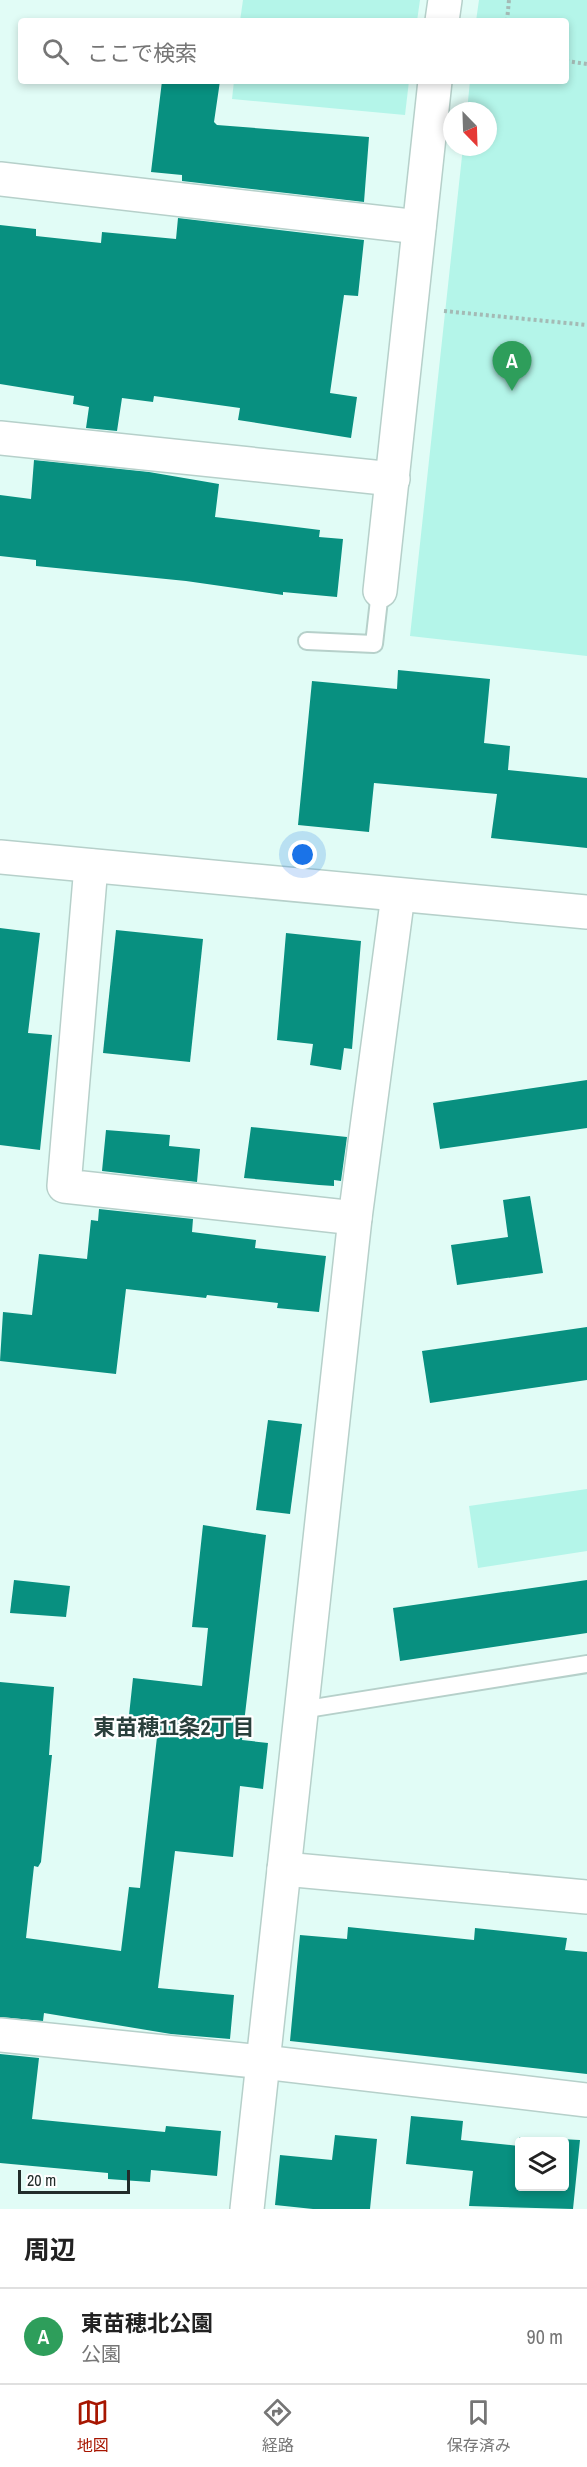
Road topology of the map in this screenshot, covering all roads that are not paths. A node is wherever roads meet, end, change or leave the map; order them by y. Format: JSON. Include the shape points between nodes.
{"nodes":[{"id":1,"x":445,"y":0,"type":"edge"},
{"id":2,"x":442,"y":18,"type":"edge"},
{"id":3,"x":435,"y":84,"type":"edge"},
{"id":4,"x":0,"y":179,"type":"edge"},
{"id":5,"x":419,"y":227,"type":"junction"},
{"id":6,"x":0,"y":438,"type":"edge"},
{"id":7,"x":393,"y":479,"type":"junction"},
{"id":8,"x":380,"y":591,"type":"joint"},
{"id":9,"x":308,"y":641,"type":"dead end"},
{"id":10,"x":0,"y":857,"type":"edge"},
{"id":11,"x":91,"y":866,"type":"junction"},
{"id":12,"x":398,"y":895,"type":"junction"},
{"id":13,"x":587,"y":912,"type":"edge"},
{"id":14,"x":355,"y":1218,"type":"junction"},
{"id":15,"x":587,"y":1664,"type":"edge"},
{"id":16,"x":301,"y":1710,"type":"junction"},
{"id":17,"x":284,"y":1869,"type":"junction"},
{"id":18,"x":587,"y":1897,"type":"edge"},
{"id":19,"x":0,"y":2035,"type":"edge"},
{"id":20,"x":263,"y":2062,"type":"junction"},
{"id":21,"x":587,"y":2100,"type":"edge"},
{"id":22,"x":247,"y":2209,"type":"edge"}],
"edges":[{"from":1,"to":2,"type":"street"},
{"from":3,"to":5,"type":"street"},
{"from":4,"to":5,"type":"street"},
{"from":5,"to":7,"type":"street"},
{"from":6,"to":7,"type":"street"},
{"from":7,"to":8,"type":"street"},
{"from":8,"to":9,"type":"lane","via":[[374,644]]},
{"from":10,"to":11,"type":"street"},
{"from":11,"to":12,"type":"street"},
{"from":11,"to":14,"type":"street","via":[[64,1186]]},
{"from":12,"to":13,"type":"street"},
{"from":12,"to":14,"type":"street"},
{"from":14,"to":16,"type":"street"},
{"from":15,"to":16,"type":"lane"},
{"from":16,"to":17,"type":"street"},
{"from":17,"to":18,"type":"street"},
{"from":17,"to":20,"type":"street"},
{"from":19,"to":20,"type":"street"},
{"from":20,"to":21,"type":"street"},
{"from":20,"to":22,"type":"street"}]}
